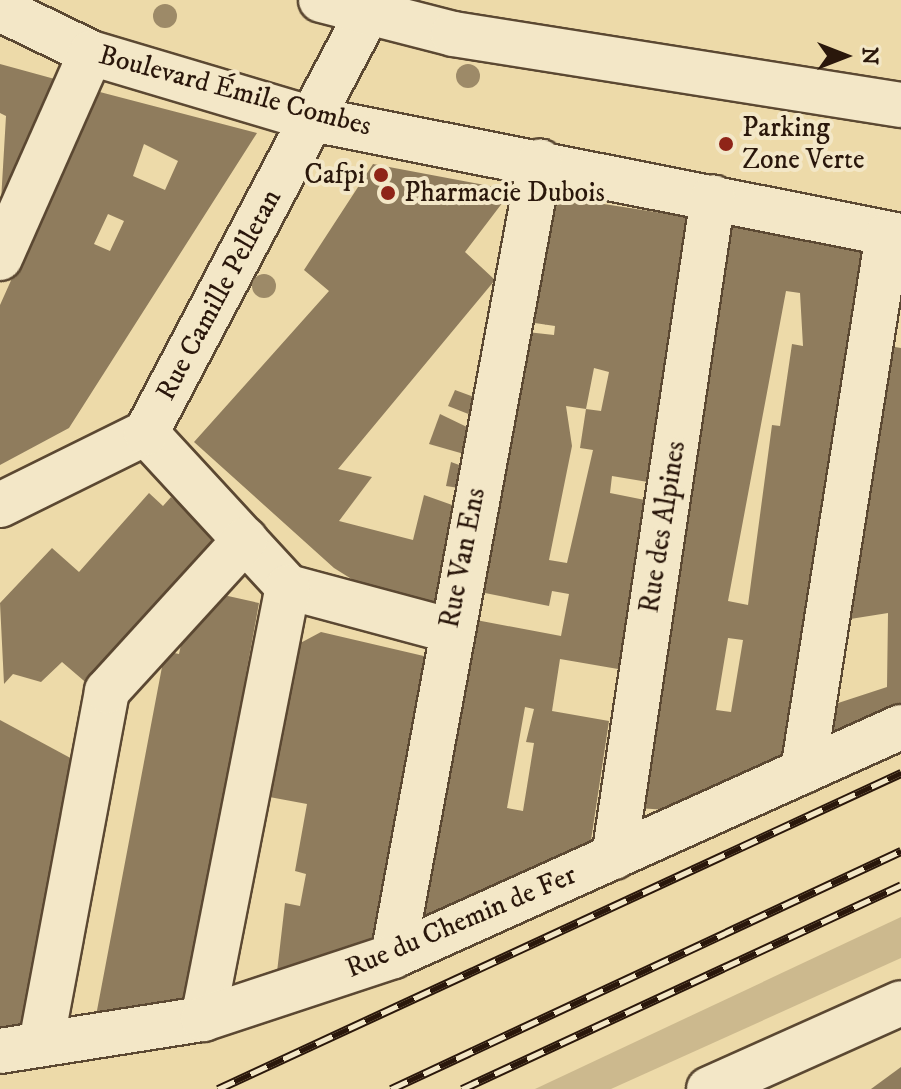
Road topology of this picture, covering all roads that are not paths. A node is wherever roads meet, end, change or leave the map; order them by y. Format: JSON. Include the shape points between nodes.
{"nodes":[{"id":1,"x":321,"y":0,"type":"edge"},
{"id":2,"x":371,"y":6,"type":"edge"},
{"id":3,"x":0,"y":9,"type":"edge"},
{"id":4,"x":91,"y":53,"type":"junction"},
{"id":5,"x":901,"y":105,"type":"edge"},
{"id":6,"x":312,"y":119,"type":"junction"},
{"id":7,"x":540,"y":161,"type":"junction"},
{"id":8,"x":713,"y":197,"type":"junction"},
{"id":9,"x":894,"y":235,"type":"edge"},
{"id":10,"x":0,"y":258,"type":"edge"},
{"id":11,"x":146,"y":433,"type":"junction"},
{"id":12,"x":0,"y":505,"type":"edge"},
{"id":13,"x":245,"y":540,"type":"junction"},
{"id":14,"x":288,"y":587,"type":"junction"},
{"id":15,"x":449,"y":630,"type":"junction"},
{"id":16,"x":901,"y":727,"type":"edge"},
{"id":17,"x":803,"y":771,"type":"junction"},
{"id":18,"x":614,"y":857,"type":"junction"},
{"id":19,"x":393,"y":956,"type":"junction"},
{"id":20,"x":901,"y":1003,"type":"edge"},
{"id":21,"x":203,"y":1019,"type":"junction"},
{"id":22,"x":20,"y":1048,"type":"edge"},
{"id":23,"x":709,"y":1089,"type":"edge"}],
"edges":[{"from":1,"to":2,"type":"street"},
{"from":2,"to":5,"type":"street","via":[[465,36]]},
{"from":2,"to":6,"type":"street","name":"Rue Camille Pelletan"},
{"from":3,"to":4,"type":"street","name":"Boulevard Émile Combes"},
{"from":4,"to":6,"type":"street","name":"Boulevard Émile Combes"},
{"from":4,"to":10,"type":"street"},
{"from":6,"to":7,"type":"street","name":"Boulevard Émile Combes"},
{"from":6,"to":11,"type":"street","name":"Rue Camille Pelletan"},
{"from":7,"to":8,"type":"street","name":"Boulevard Émile Combes"},
{"from":7,"to":15,"type":"street","name":"Rue Van Ens"},
{"from":8,"to":9,"type":"street","name":"Boulevard Émile Combes"},
{"from":8,"to":18,"type":"street","name":"Rue des Alpines"},
{"from":9,"to":17,"type":"street"},
{"from":11,"to":12,"type":"street","name":"Rue Camille Pelletan"},
{"from":11,"to":13,"type":"street"},
{"from":13,"to":14,"type":"street"},
{"from":13,"to":22,"type":"street","via":[[107,691]]},
{"from":14,"to":15,"type":"street"},
{"from":14,"to":21,"type":"street"},
{"from":15,"to":19,"type":"street","name":"Rue Van Ens"},
{"from":16,"to":17,"type":"street","name":"Rue du Chemin de Fer"},
{"from":17,"to":18,"type":"street","name":"Rue du Chemin de Fer"},
{"from":18,"to":19,"type":"street","name":"Rue du Chemin de Fer"},
{"from":19,"to":21,"type":"street","name":"Rue du Chemin de Fer"},
{"from":20,"to":23,"type":"street"},
{"from":21,"to":22,"type":"street","name":"Rue du Chemin de Fer"}]}
